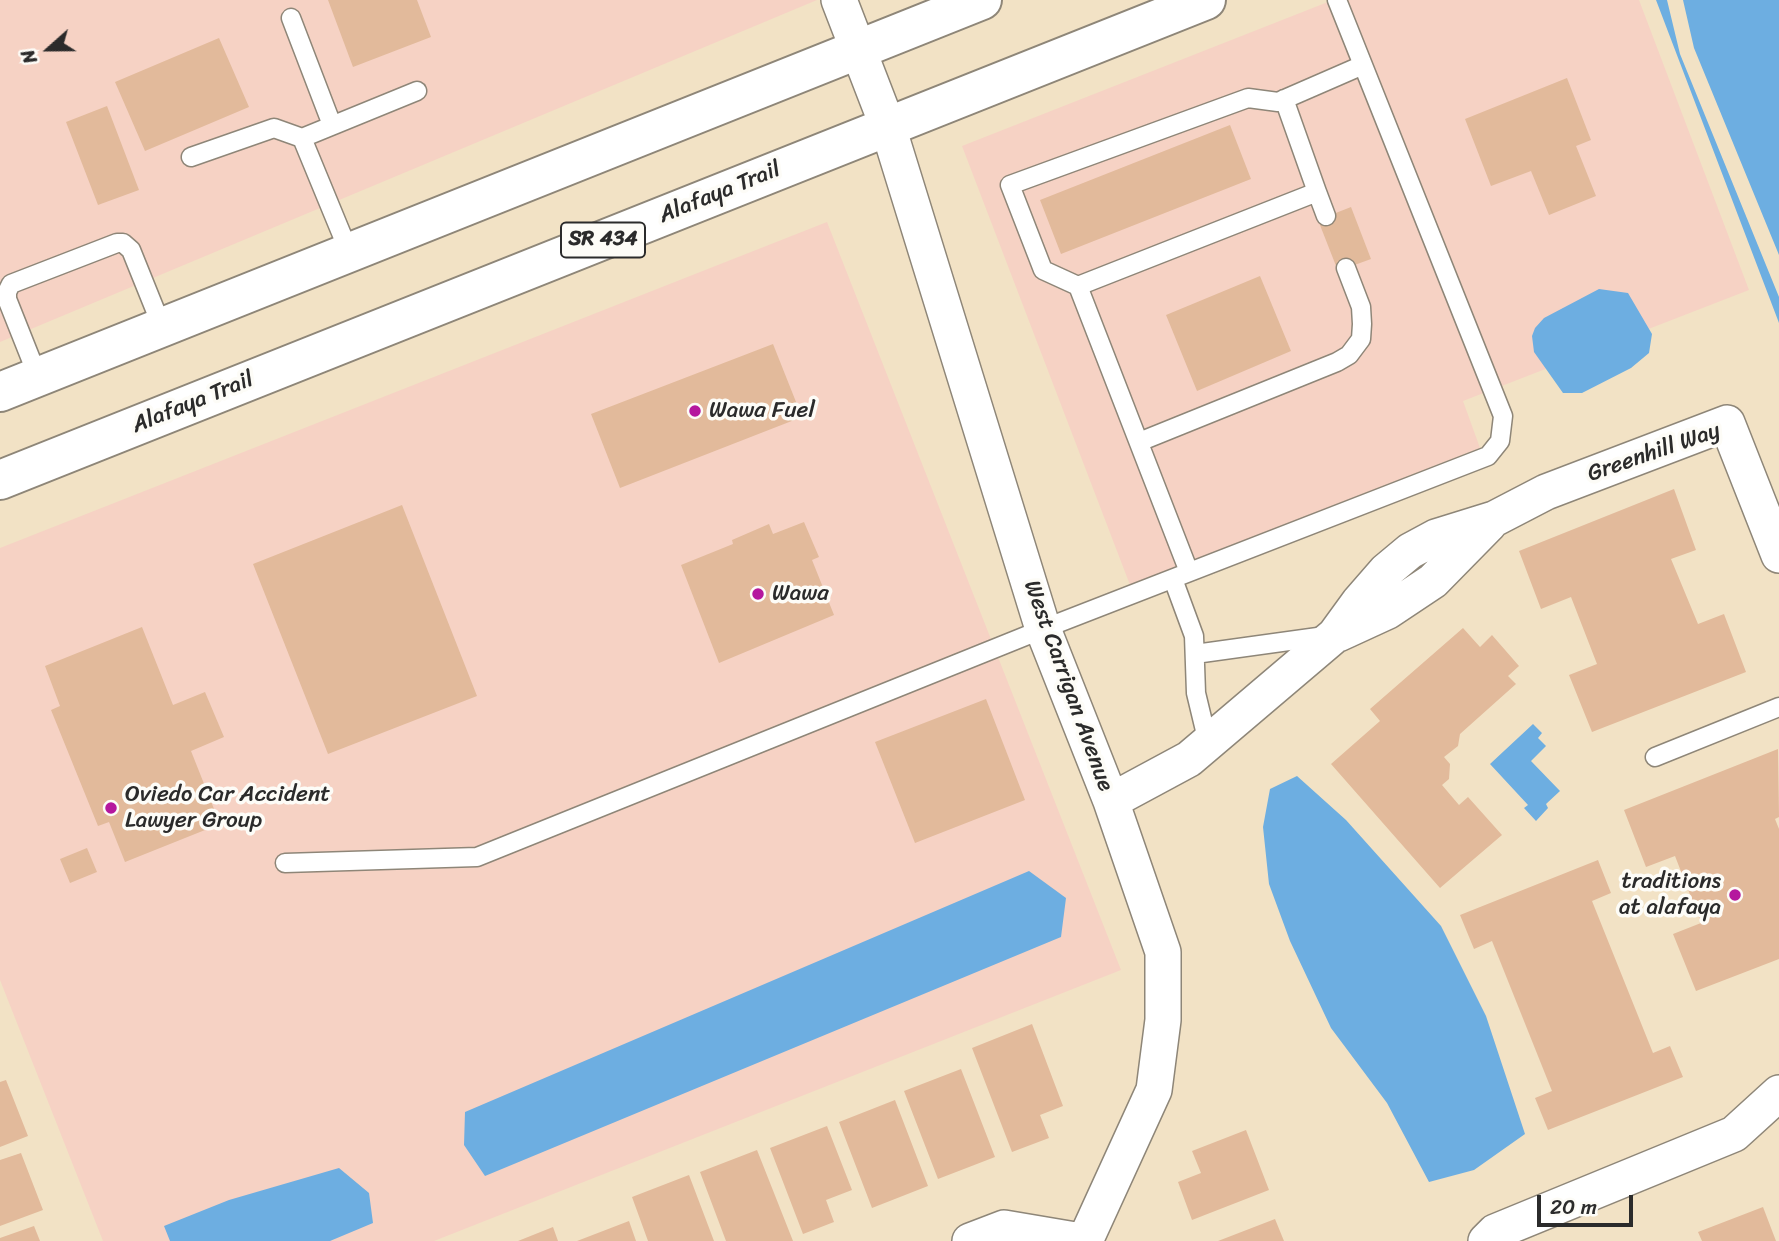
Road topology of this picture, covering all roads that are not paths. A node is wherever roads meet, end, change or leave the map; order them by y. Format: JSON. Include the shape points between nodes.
{"nodes":[{"id":1,"x":839,"y":0,"type":"edge"},
{"id":2,"x":982,"y":0,"type":"edge"},
{"id":3,"x":1206,"y":0,"type":"edge"},
{"id":4,"x":1337,"y":0,"type":"edge"},
{"id":5,"x":291,"y":18,"type":"dead end"},
{"id":6,"x":858,"y":49,"type":"junction"},
{"id":7,"x":1363,"y":65,"type":"junction"},
{"id":8,"x":417,"y":91,"type":"dead end"},
{"id":9,"x":1284,"y":99,"type":"junction"},
{"id":10,"x":332,"y":125,"type":"junction"},
{"id":11,"x":888,"y":127,"type":"junction"},
{"id":12,"x":302,"y":138,"type":"junction"},
{"id":13,"x":191,"y":157,"type":"dead end"},
{"id":14,"x":1317,"y":192,"type":"junction"},
{"id":15,"x":1326,"y":216,"type":"dead end"},
{"id":16,"x":349,"y":252,"type":"junction"},
{"id":17,"x":1346,"y":268,"type":"dead end"},
{"id":18,"x":1079,"y":286,"type":"junction"},
{"id":19,"x":162,"y":327,"type":"junction"},
{"id":20,"x":14,"y":388,"type":"edge"},
{"id":21,"x":1139,"y":442,"type":"junction"},
{"id":22,"x":0,"y":480,"type":"edge"},
{"id":23,"x":1779,"y":555,"type":"edge"},
{"id":24,"x":1181,"y":575,"type":"junction"},
{"id":25,"x":1043,"y":629,"type":"junction"},
{"id":26,"x":1335,"y":635,"type":"junction"},
{"id":27,"x":1195,"y":654,"type":"junction"},
{"id":28,"x":1779,"y":707,"type":"edge"},
{"id":29,"x":1208,"y":743,"type":"junction"},
{"id":30,"x":1655,"y":757,"type":"dead end"},
{"id":31,"x":1111,"y":801,"type":"junction"},
{"id":32,"x":285,"y":863,"type":"dead end"},
{"id":33,"x":1779,"y":1093,"type":"edge"},
{"id":34,"x":970,"y":1241,"type":"edge"},
{"id":35,"x":1083,"y":1241,"type":"edge"},
{"id":36,"x":1486,"y":1241,"type":"edge"}],
"edges":[{"from":1,"to":6,"type":"street","name":"West Carrigan Avenue"},
{"from":2,"to":6,"type":"main road"},
{"from":3,"to":11,"type":"main road","name":"Alafaya Trail","number":"SR 434"},
{"from":4,"to":7,"type":"lane"},
{"from":5,"to":10,"type":"lane"},
{"from":6,"to":11,"type":"street","name":"West Carrigan Avenue"},
{"from":6,"to":16,"type":"main road"},
{"from":7,"to":9,"type":"lane"},
{"from":7,"to":24,"type":"lane","via":[[1503,416],[1500,441],[1488,456]]},
{"from":8,"to":10,"type":"lane"},
{"from":9,"to":14,"type":"lane"},
{"from":9,"to":18,"type":"lane","via":[[1248,98],[1010,185],[1042,270]]},
{"from":10,"to":12,"type":"lane"},
{"from":11,"to":22,"type":"main road","name":"Alafaya Trail","number":"SR 434"},
{"from":11,"to":25,"type":"street","name":"West Carrigan Avenue"},
{"from":12,"to":13,"type":"lane","via":[[274,128]]},
{"from":12,"to":16,"type":"lane"},
{"from":14,"to":15,"type":"lane"},
{"from":14,"to":18,"type":"lane"},
{"from":16,"to":19,"type":"main road"},
{"from":17,"to":21,"type":"lane","via":[[1361,307],[1362,324],[1360,339],[1349,355]]},
{"from":18,"to":21,"type":"lane"},
{"from":19,"to":20,"type":"main road"},
{"from":19,"to":20,"type":"lane","via":[[131,250],[123,243],[11,284],[7,299]]},
{"from":21,"to":24,"type":"lane"},
{"from":23,"to":26,"type":"street","name":"Greenhill Way","via":[[1727,423],[1546,492],[1494,519],[1436,537],[1410,551],[1386,571]]},
{"from":24,"to":25,"type":"lane"},
{"from":24,"to":27,"type":"lane"},
{"from":25,"to":31,"type":"street","name":"West Carrigan Avenue"},
{"from":25,"to":32,"type":"lane","via":[[477,857]]},
{"from":26,"to":27,"type":"lane"},
{"from":26,"to":29,"type":"street","name":"Greenhill Way"},
{"from":27,"to":29,"type":"lane","via":[[1196,693]]},
{"from":28,"to":30,"type":"lane"},
{"from":29,"to":31,"type":"street","name":"Greenhill Way","via":[[1189,759]]},
{"from":31,"to":35,"type":"street","name":"West Carrigan Avenue","via":[[1163,953],[1163,1020],[1154,1090]]},
{"from":33,"to":36,"type":"street","via":[[1734,1134],[1495,1232]]},
{"from":34,"to":35,"type":"street","via":[[1004,1228]]}]}
